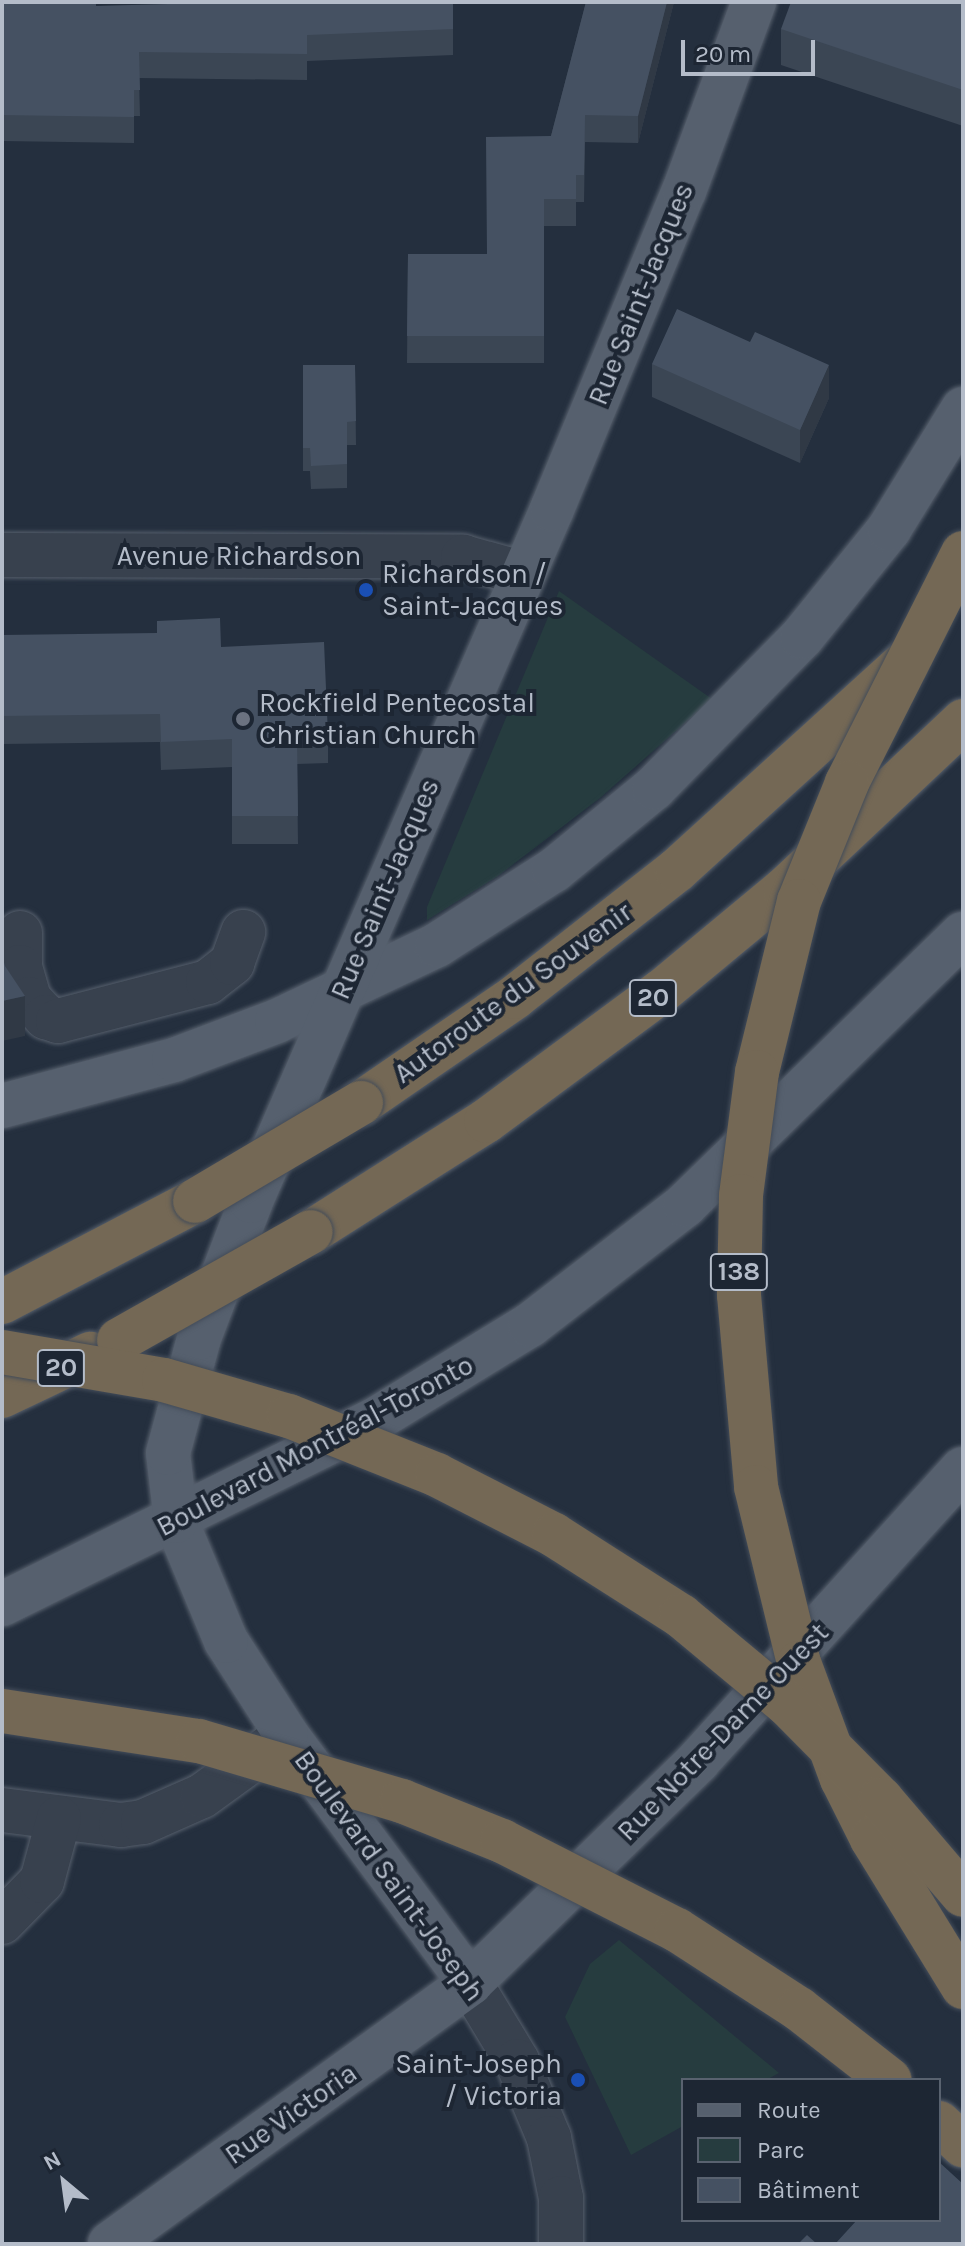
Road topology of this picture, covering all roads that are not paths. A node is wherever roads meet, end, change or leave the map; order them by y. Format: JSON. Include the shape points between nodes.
{"nodes":[{"id":1,"x":754,"y":2,"type":"edge"},
{"id":2,"x":963,"y":409,"type":"edge"},
{"id":3,"x":963,"y":553,"type":"edge"},
{"id":4,"x":2,"y":555,"type":"edge"},
{"id":5,"x":521,"y":573,"type":"junction"},
{"id":6,"x":963,"y":602,"type":"edge"},
{"id":7,"x":963,"y":721,"type":"edge"},
{"id":8,"x":243,"y":932,"type":"dead end"},
{"id":9,"x":20,"y":933,"type":"dead end"},
{"id":10,"x":963,"y":934,"type":"edge"},
{"id":11,"x":339,"y":993,"type":"junction"},
{"id":12,"x":2,"y":1106,"type":"edge"},
{"id":13,"x":2,"y":1302,"type":"edge"},
{"id":14,"x":2,"y":1352,"type":"edge"},
{"id":15,"x":2,"y":1396,"type":"edge"},
{"id":16,"x":963,"y":1469,"type":"edge"},
{"id":17,"x":176,"y":1521,"type":"junction"},
{"id":18,"x":2,"y":1604,"type":"edge"},
{"id":19,"x":2,"y":1711,"type":"edge"},
{"id":20,"x":286,"y":1734,"type":"junction"},
{"id":21,"x":2,"y":1810,"type":"edge"},
{"id":22,"x":59,"y":1818,"type":"junction"},
{"id":23,"x":963,"y":1895,"type":"edge"},
{"id":24,"x":2,"y":1922,"type":"edge"},
{"id":25,"x":470,"y":1983,"type":"junction"},
{"id":26,"x":963,"y":1987,"type":"edge"},
{"id":27,"x":887,"y":2078,"type":"edge"},
{"id":28,"x":941,"y":2125,"type":"edge"},
{"id":29,"x":963,"y":2145,"type":"edge"},
{"id":30,"x":110,"y":2244,"type":"edge"},
{"id":31,"x":561,"y":2244,"type":"edge"}],
"edges":[{"from":1,"to":5,"type":"main road","name":"Rue Saint-Jacques","via":[[684,191]]},
{"from":2,"to":11,"type":"main road","via":[[889,529],[843,588],[757,687],[654,788],[554,870],[499,906],[437,945]]},
{"from":3,"to":26,"type":"highway","number":"138","bridge":true,"via":[[847,783],[799,901],[757,1072],[741,1196],[739,1295],[756,1487],[799,1663],[866,1827]]},
{"from":4,"to":5,"type":"street","name":"Avenue Richardson","via":[[463,557]]},
{"from":5,"to":11,"type":"main road","name":"Rue Saint-Jacques"},
{"from":6,"to":13,"type":"highway","name":"Autoroute du Souvenir","bridge":true,"via":[[854,714],[677,870],[515,997],[361,1103],[195,1201]]},
{"from":7,"to":15,"type":"highway","number":"20","bridge":true,"via":[[785,889],[662,991],[486,1121],[311,1232],[119,1340]]},
{"from":8,"to":9,"type":"street","via":[[232,963],[208,982],[58,1021],[46,1017],[29,999],[20,967]]},
{"from":10,"to":17,"type":"main road","name":"Boulevard Montréal-Toronto","via":[[685,1205],[583,1287],[417,1397]]},
{"from":11,"to":12,"type":"main road","via":[[174,1060]]},
{"from":11,"to":17,"type":"main road","name":"Rue Saint-Jacques","via":[[251,1201],[179,1401],[168,1453]]},
{"from":14,"to":23,"type":"highway","bridge":true,"via":[[164,1380],[289,1416],[423,1469],[554,1535],[681,1616],[787,1704],[872,1789]]},
{"from":16,"to":25,"type":"main road","name":"Rue Notre-Dame Ouest","via":[[698,1761]]},
{"from":17,"to":18,"type":"main road","name":"Boulevard Montréal-Toronto"},
{"from":17,"to":20,"type":"main road","name":"Boulevard Saint-Joseph","via":[[212,1615]]},
{"from":19,"to":27,"type":"highway","bridge":true,"via":[[199,1741],[402,1801],[502,1841],[677,1930],[799,2009]]},
{"from":20,"to":22,"type":"street","via":[[202,1796],[160,1816],[121,1825]]},
{"from":20,"to":25,"type":"main road","name":"Boulevard Saint-Joseph"},
{"from":21,"to":22,"type":"street"},
{"from":22,"to":24,"type":"street","via":[[42,1881]]},
{"from":25,"to":30,"type":"main road","name":"Rue Victoria"},
{"from":25,"to":31,"type":"street","name":"Boulevard Saint-Joseph","via":[[517,2061],[549,2138],[561,2198]]},
{"from":28,"to":29,"type":"highway"}]}
